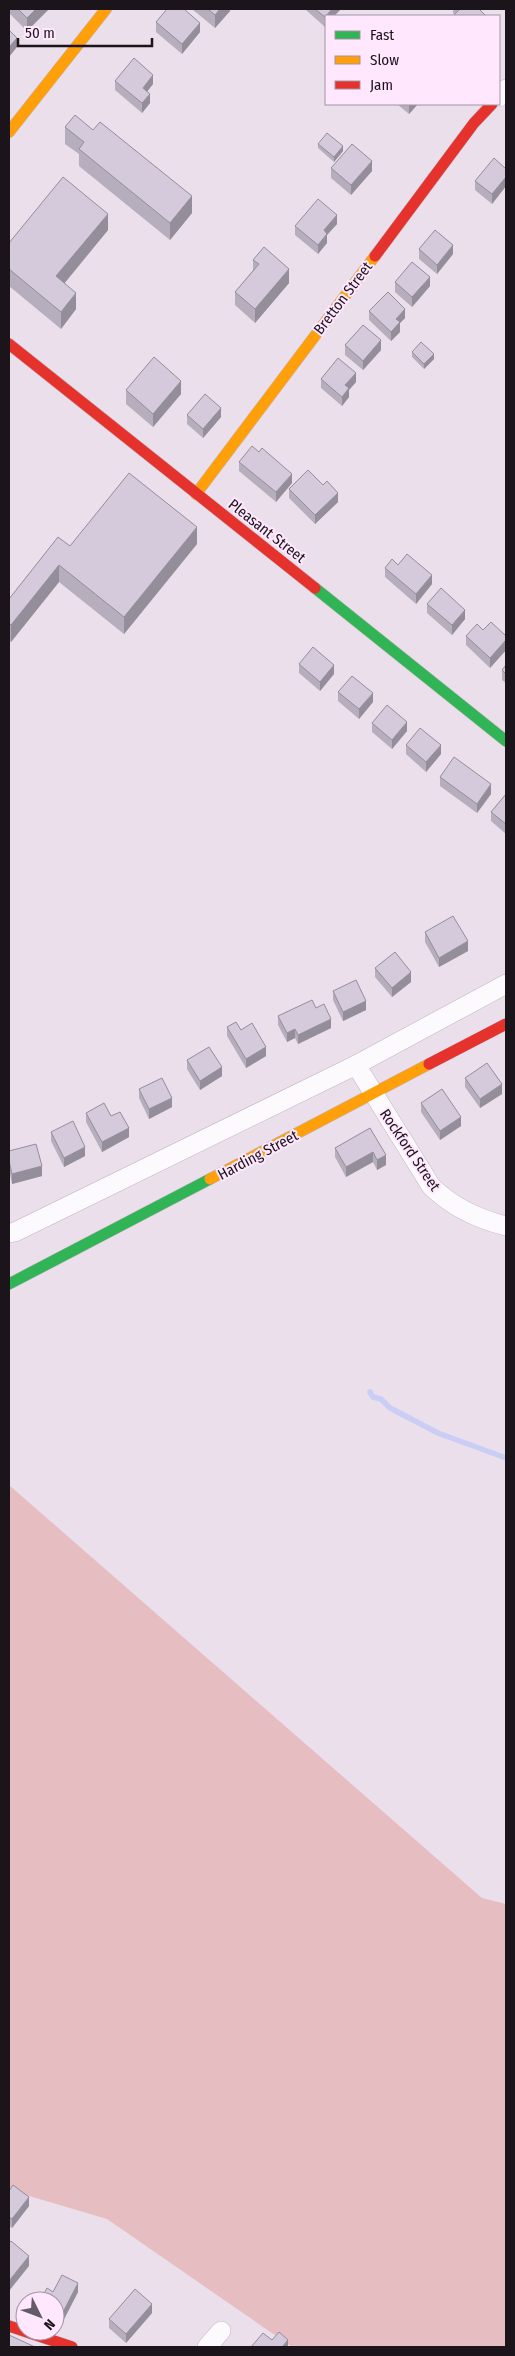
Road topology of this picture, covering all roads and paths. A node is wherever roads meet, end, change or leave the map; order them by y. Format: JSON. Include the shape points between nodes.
{"nodes":[{"id":1,"x":106,"y":9,"type":"edge"},
{"id":2,"x":491,"y":105,"type":"edge"},
{"id":3,"x":9,"y":132,"type":"edge"},
{"id":4,"x":9,"y":344,"type":"edge"},
{"id":5,"x":196,"y":494,"type":"junction"},
{"id":6,"x":506,"y":741,"type":"edge"},
{"id":7,"x":506,"y":984,"type":"edge"},
{"id":8,"x":506,"y":1024,"type":"edge"},
{"id":9,"x":356,"y":1065,"type":"junction"},
{"id":10,"x":373,"y":1094,"type":"junction"},
{"id":11,"x":506,"y":1226,"type":"edge"},
{"id":12,"x":9,"y":1232,"type":"edge"},
{"id":13,"x":9,"y":1284,"type":"edge"},
{"id":14,"x":9,"y":2326,"type":"edge"},
{"id":15,"x":221,"y":2331,"type":"dead end"},
{"id":16,"x":72,"y":2347,"type":"edge"},
{"id":17,"x":207,"y":2347,"type":"edge"}],
"edges":[{"from":1,"to":3,"type":"street"},
{"from":2,"to":5,"type":"street","name":"Bretton Street","via":[[474,123]]},
{"from":4,"to":5,"type":"street","name":"Pleasant Street"},
{"from":5,"to":6,"type":"street","name":"Pleasant Street"},
{"from":7,"to":9,"type":"street"},
{"from":8,"to":10,"type":"street","name":"Harding Street"},
{"from":9,"to":10,"type":"street","name":"Rockford Street"},
{"from":9,"to":12,"type":"street","via":[[15,1232]]},
{"from":10,"to":11,"type":"street","name":"Rockford Street","via":[[416,1163],[444,1199],[486,1221]]},
{"from":10,"to":13,"type":"street","name":"Harding Street"},
{"from":14,"to":16,"type":"street"},
{"from":15,"to":17,"type":"street"}]}
